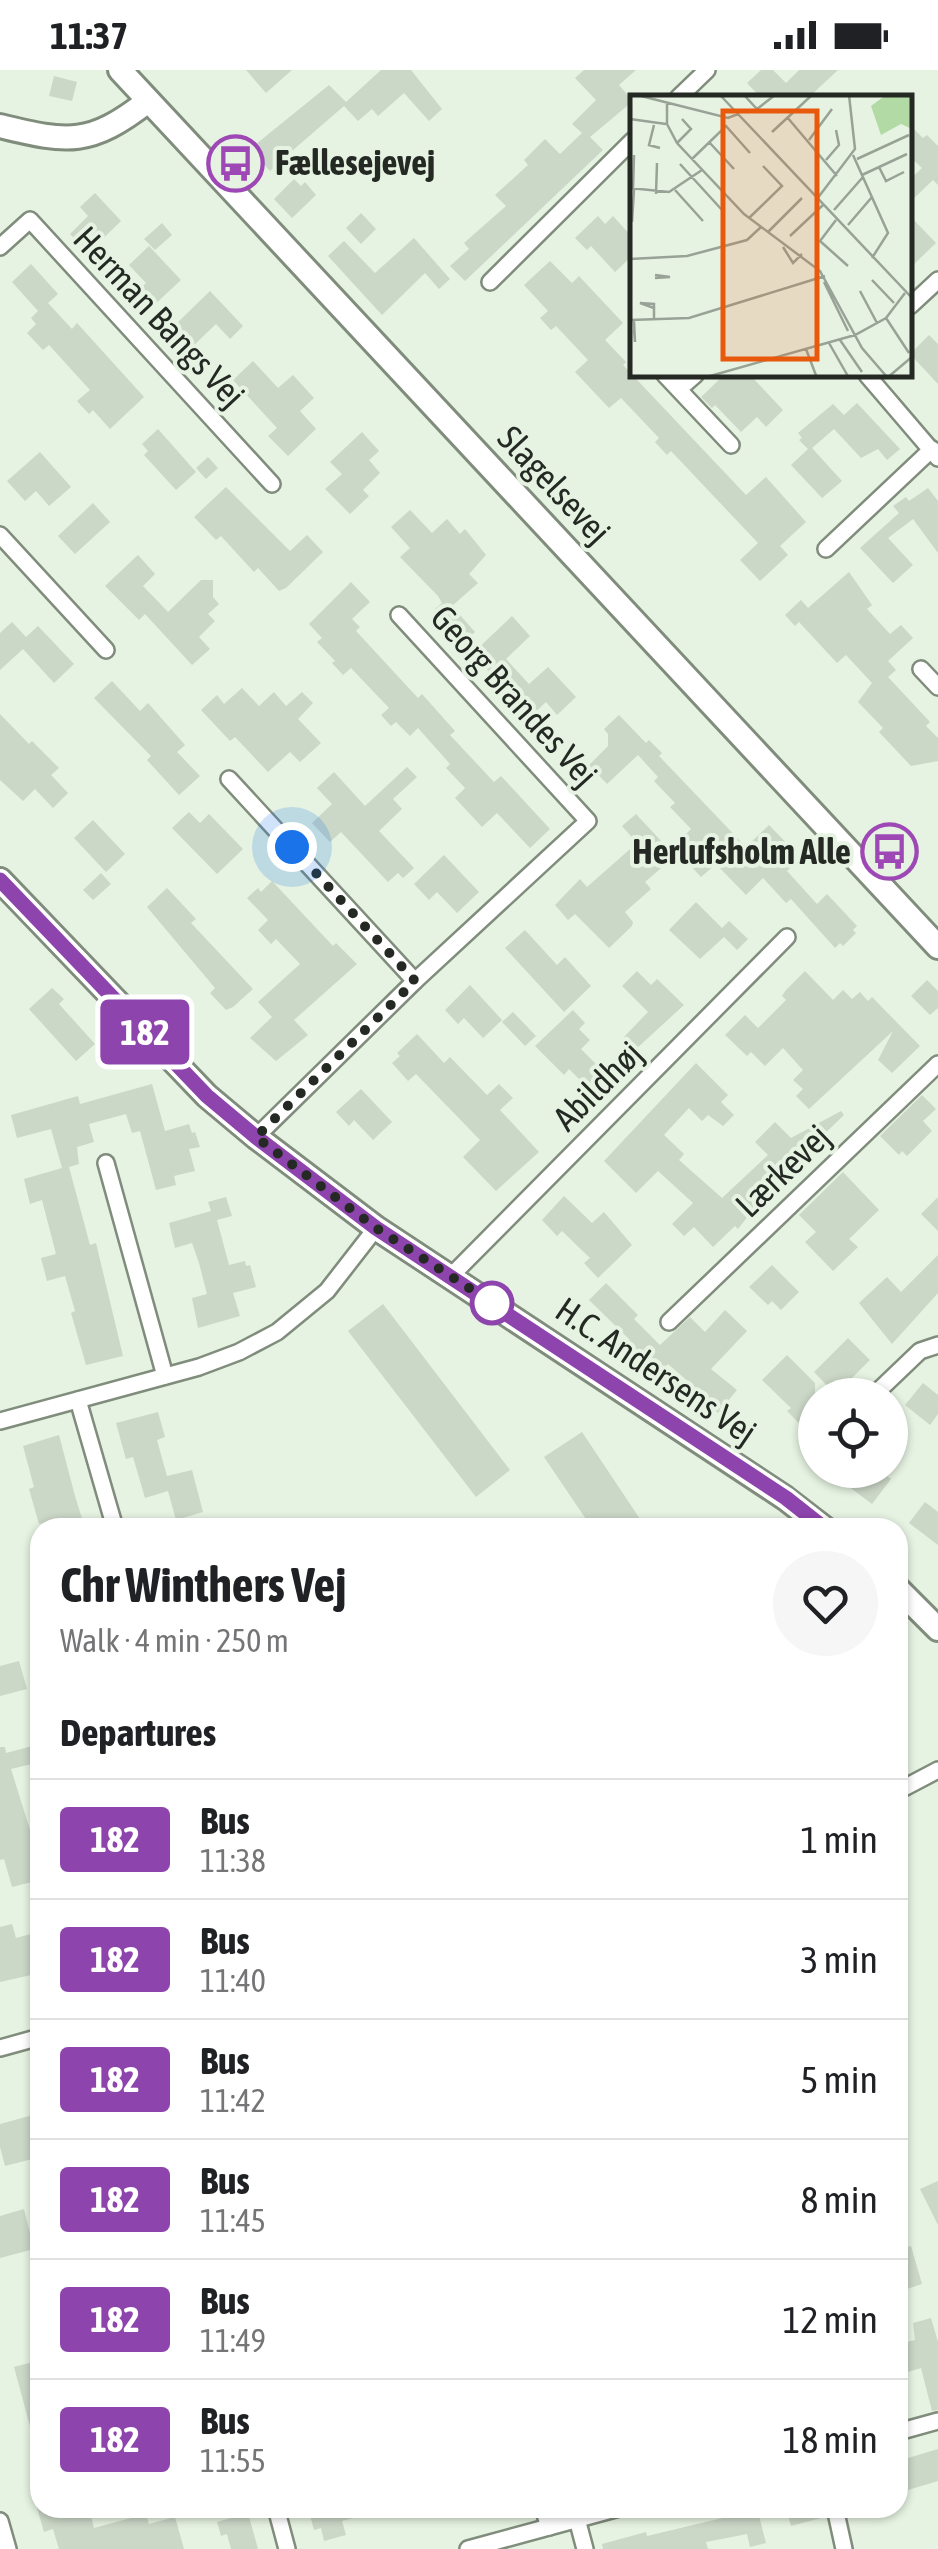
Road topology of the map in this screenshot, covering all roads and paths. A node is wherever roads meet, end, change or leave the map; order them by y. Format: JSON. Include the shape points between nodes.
{"nodes":[{"id":1,"x":120,"y":70,"type":"edge"},
{"id":2,"x":707,"y":70,"type":"edge"},
{"id":3,"x":681,"y":95,"type":"edge"},
{"id":4,"x":148,"y":101,"type":"junction"},
{"id":5,"x":0,"y":126,"type":"edge"},
{"id":6,"x":630,"y":143,"type":"edge"},
{"id":7,"x":0,"y":247,"type":"edge"},
{"id":8,"x":938,"y":280,"type":"edge"},
{"id":9,"x":490,"y":282,"type":"dead end"},
{"id":10,"x":913,"y":303,"type":"edge"},
{"id":11,"x":668,"y":378,"type":"edge"},
{"id":12,"x":692,"y":378,"type":"edge"},
{"id":13,"x":870,"y":378,"type":"edge"},
{"id":14,"x":679,"y":389,"type":"junction"},
{"id":15,"x":730,"y":445,"type":"dead end"},
{"id":16,"x":935,"y":453,"type":"edge"},
{"id":17,"x":272,"y":484,"type":"dead end"},
{"id":18,"x":0,"y":535,"type":"edge"},
{"id":19,"x":826,"y":548,"type":"dead end"},
{"id":20,"x":399,"y":615,"type":"dead end"},
{"id":21,"x":106,"y":650,"type":"dead end"},
{"id":22,"x":921,"y":669,"type":"dead end"},
{"id":23,"x":938,"y":686,"type":"edge"},
{"id":24,"x":230,"y":779,"type":"dead end"},
{"id":25,"x":0,"y":880,"type":"edge"},
{"id":26,"x":787,"y":937,"type":"dead end"},
{"id":27,"x":937,"y":945,"type":"edge"},
{"id":28,"x":415,"y":981,"type":"junction"},
{"id":29,"x":938,"y":1064,"type":"edge"},
{"id":30,"x":256,"y":1137,"type":"junction"},
{"id":31,"x":106,"y":1163,"type":"dead end"},
{"id":32,"x":376,"y":1228,"type":"junction"},
{"id":33,"x":451,"y":1276,"type":"junction"},
{"id":34,"x":669,"y":1322,"type":"dead end"},
{"id":35,"x":938,"y":1346,"type":"edge"},
{"id":36,"x":165,"y":1376,"type":"junction"},
{"id":37,"x":892,"y":1378,"type":"edge"},
{"id":38,"x":78,"y":1400,"type":"junction"},
{"id":39,"x":0,"y":1421,"type":"edge"},
{"id":40,"x":112,"y":1518,"type":"edge"},
{"id":41,"x":809,"y":1518,"type":"edge"},
{"id":42,"x":908,"y":1599,"type":"edge"},
{"id":43,"x":938,"y":1629,"type":"edge"},
{"id":44,"x":938,"y":1770,"type":"edge"},
{"id":45,"x":908,"y":1786,"type":"edge"},
{"id":46,"x":30,"y":2039,"type":"edge"},
{"id":47,"x":0,"y":2048,"type":"edge"},
{"id":48,"x":938,"y":2421,"type":"edge"},
{"id":49,"x":908,"y":2429,"type":"edge"},
{"id":50,"x":279,"y":2518,"type":"edge"},
{"id":51,"x":547,"y":2518,"type":"edge"},
{"id":52,"x":581,"y":2518,"type":"edge"},
{"id":53,"x":837,"y":2518,"type":"edge"},
{"id":54,"x":577,"y":2519,"type":"junction"},
{"id":55,"x":0,"y":2521,"type":"edge"},
{"id":56,"x":549,"y":2527,"type":"junction"},
{"id":57,"x":8,"y":2549,"type":"edge"},
{"id":58,"x":288,"y":2549,"type":"edge"},
{"id":59,"x":468,"y":2549,"type":"edge"},
{"id":60,"x":585,"y":2549,"type":"edge"},
{"id":61,"x":844,"y":2549,"type":"edge"}],
"edges":[{"from":1,"to":4,"type":"street","name":"Slagelsevej"},
{"from":2,"to":3,"type":"street"},
{"from":4,"to":5,"type":"street","via":[[117,125],[72,138]]},
{"from":4,"to":27,"type":"street","name":"Slagelsevej"},
{"from":6,"to":9,"type":"street"},
{"from":7,"to":17,"type":"street","name":"Herman Bangs Vej","via":[[30,220]]},
{"from":8,"to":10,"type":"street"},
{"from":11,"to":14,"type":"street"},
{"from":12,"to":14,"type":"street"},
{"from":13,"to":16,"type":"street"},
{"from":14,"to":15,"type":"street"},
{"from":16,"to":19,"type":"street"},
{"from":18,"to":21,"type":"street"},
{"from":20,"to":28,"type":"street","name":"Georg Brandes Vej","via":[[588,822]]},
{"from":22,"to":23,"type":"street"},
{"from":24,"to":28,"type":"street"},
{"from":25,"to":30,"type":"street","name":"H.C. Andersens Vej","via":[[207,1096]]},
{"from":26,"to":33,"type":"street","name":"Abildhøj"},
{"from":28,"to":30,"type":"street","name":"Georg Brandes Vej"},
{"from":29,"to":34,"type":"street","name":"Lærkevej"},
{"from":30,"to":32,"type":"street","name":"H.C. Andersens Vej"},
{"from":31,"to":36,"type":"street"},
{"from":32,"to":33,"type":"street","name":"H.C. Andersens Vej"},
{"from":32,"to":36,"type":"street","via":[[326,1291],[276,1332]]},
{"from":33,"to":41,"type":"street","name":"H.C. Andersens Vej"},
{"from":35,"to":37,"type":"street","via":[[920,1351]]},
{"from":36,"to":38,"type":"street"},
{"from":38,"to":39,"type":"street"},
{"from":38,"to":40,"type":"street"},
{"from":42,"to":43,"type":"street"},
{"from":44,"to":45,"type":"street"},
{"from":46,"to":47,"type":"street"},
{"from":48,"to":49,"type":"street"},
{"from":50,"to":58,"type":"street"},
{"from":51,"to":56,"type":"street"},
{"from":52,"to":54,"type":"street"},
{"from":53,"to":61,"type":"street"},
{"from":54,"to":56,"type":"street"},
{"from":54,"to":60,"type":"street"},
{"from":55,"to":57,"type":"street"},
{"from":56,"to":59,"type":"street"}]}
